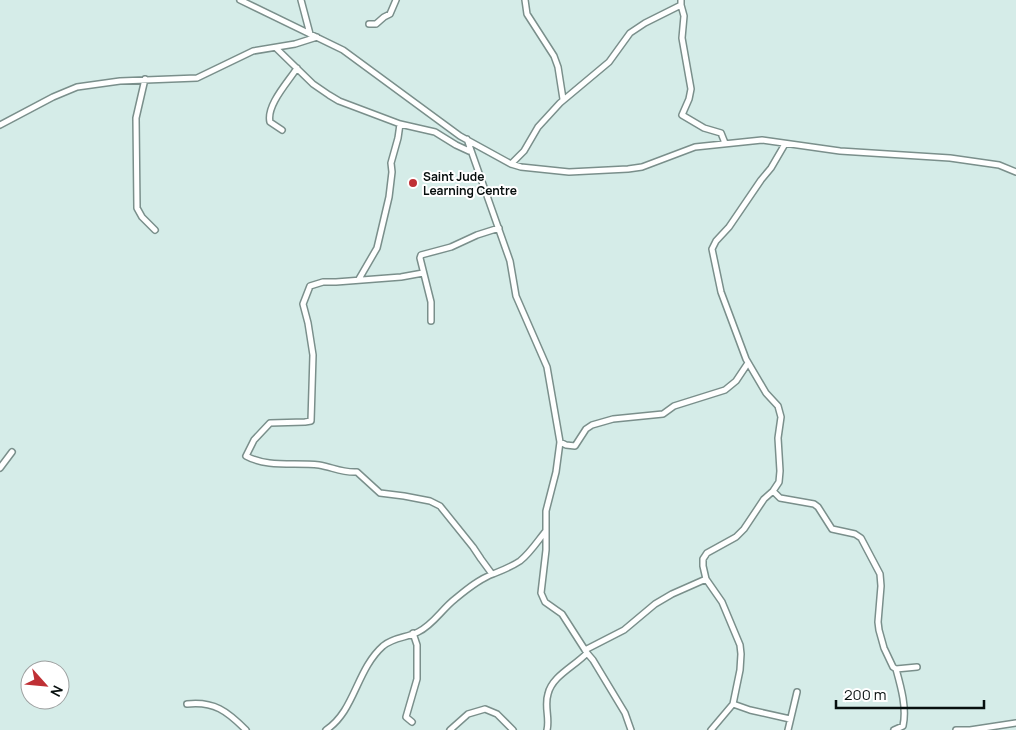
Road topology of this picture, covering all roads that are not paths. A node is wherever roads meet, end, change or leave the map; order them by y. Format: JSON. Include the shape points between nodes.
{"nodes":[{"id":1,"x":240,"y":0,"type":"edge"},
{"id":2,"x":301,"y":0,"type":"edge"},
{"id":3,"x":396,"y":0,"type":"edge"},
{"id":4,"x":525,"y":0,"type":"edge"},
{"id":5,"x":681,"y":3,"type":"edge"},
{"id":6,"x":369,"y":24,"type":"dead end"},
{"id":7,"x":310,"y":34,"type":"junction"},
{"id":8,"x":317,"y":37,"type":"junction"},
{"id":9,"x":276,"y":48,"type":"junction"},
{"id":10,"x":297,"y":68,"type":"junction"},
{"id":11,"x":145,"y":79,"type":"junction"},
{"id":12,"x":563,"y":100,"type":"junction"},
{"id":13,"x":400,"y":124,"type":"junction"},
{"id":14,"x":0,"y":125,"type":"edge"},
{"id":15,"x":282,"y":130,"type":"dead end"},
{"id":16,"x":466,"y":139,"type":"junction"},
{"id":17,"x":725,"y":143,"type":"junction"},
{"id":18,"x":785,"y":144,"type":"junction"},
{"id":19,"x":470,"y":151,"type":"junction"},
{"id":20,"x":511,"y":164,"type":"junction"},
{"id":21,"x":1016,"y":172,"type":"edge"},
{"id":22,"x":499,"y":228,"type":"junction"},
{"id":23,"x":155,"y":230,"type":"dead end"},
{"id":24,"x":423,"y":273,"type":"junction"},
{"id":25,"x":359,"y":279,"type":"junction"},
{"id":26,"x":431,"y":321,"type":"dead end"},
{"id":27,"x":748,"y":363,"type":"junction"},
{"id":28,"x":560,"y":442,"type":"junction"},
{"id":29,"x":12,"y":452,"type":"dead end"},
{"id":30,"x":0,"y":468,"type":"edge"},
{"id":31,"x":773,"y":491,"type":"junction"},
{"id":32,"x":545,"y":531,"type":"junction"},
{"id":33,"x":492,"y":574,"type":"junction"},
{"id":34,"x":706,"y":579,"type":"junction"},
{"id":35,"x":413,"y":633,"type":"junction"},
{"id":36,"x":586,"y":652,"type":"junction"},
{"id":37,"x":917,"y":667,"type":"dead end"},
{"id":38,"x":896,"y":669,"type":"junction"},
{"id":39,"x":798,"y":692,"type":"dead end"},
{"id":40,"x":187,"y":704,"type":"dead end"},
{"id":41,"x":733,"y":704,"type":"junction"},
{"id":42,"x":790,"y":719,"type":"junction"},
{"id":43,"x":412,"y":722,"type":"dead end"},
{"id":44,"x":1016,"y":723,"type":"edge"},
{"id":45,"x":903,"y":729,"type":"edge"},
{"id":46,"x":246,"y":730,"type":"edge"},
{"id":47,"x":326,"y":730,"type":"edge"},
{"id":48,"x":450,"y":730,"type":"edge"},
{"id":49,"x":513,"y":730,"type":"edge"},
{"id":50,"x":547,"y":730,"type":"edge"},
{"id":51,"x":632,"y":730,"type":"edge"},
{"id":52,"x":711,"y":730,"type":"edge"},
{"id":53,"x":788,"y":730,"type":"edge"},
{"id":54,"x":894,"y":730,"type":"edge"},
{"id":55,"x":956,"y":730,"type":"edge"}],
"edges":[{"from":1,"to":7,"type":"street"},
{"from":2,"to":7,"type":"street"},
{"from":3,"to":6,"type":"street","via":[[390,14],[376,24]]},
{"from":4,"to":12,"type":"street","via":[[527,14],[554,56]]},
{"from":5,"to":12,"type":"street","via":[[630,33],[609,62]]},
{"from":5,"to":17,"type":"street","via":[[684,16],[682,38],[691,89],[682,115],[704,128],[722,133]]},
{"from":7,"to":8,"type":"street"},
{"from":8,"to":9,"type":"street"},
{"from":8,"to":16,"type":"street","via":[[343,50]]},
{"from":9,"to":10,"type":"street"},
{"from":9,"to":11,"type":"street","via":[[253,51],[197,78]]},
{"from":10,"to":13,"type":"street","via":[[313,84],[339,101]]},
{"from":10,"to":15,"type":"street","via":[[270,112],[270,122]]},
{"from":11,"to":14,"type":"street","via":[[78,87]]},
{"from":11,"to":23,"type":"street","via":[[136,118],[137,208]]},
{"from":12,"to":20,"type":"street"},
{"from":13,"to":19,"type":"street","via":[[436,132]]},
{"from":13,"to":25,"type":"street","via":[[377,248]]},
{"from":16,"to":19,"type":"street"},
{"from":16,"to":20,"type":"street"},
{"from":17,"to":18,"type":"street","via":[[762,140]]},
{"from":17,"to":20,"type":"street","via":[[695,147],[642,167],[615,171],[569,172]]},
{"from":18,"to":21,"type":"street","via":[[942,157],[999,165]]},
{"from":18,"to":27,"type":"street","via":[[712,249],[722,292]]},
{"from":19,"to":22,"type":"street"},
{"from":22,"to":24,"type":"street","via":[[451,247],[424,253],[420,258]]},
{"from":22,"to":28,"type":"street","via":[[510,261],[516,296],[547,367]]},
{"from":24,"to":25,"type":"street"},
{"from":24,"to":26,"type":"street","via":[[431,302]]},
{"from":25,"to":33,"type":"street","via":[[323,282],[308,289],[303,304],[313,355],[311,421],[270,423],[254,440],[246,456],[261,461],[320,465],[356,472],[380,493],[438,505]]},
{"from":27,"to":28,"type":"street","via":[[736,382],[725,390],[674,406],[663,414],[613,419],[592,425],[575,446]]},
{"from":27,"to":31,"type":"street","via":[[780,412],[780,478]]},
{"from":28,"to":32,"type":"street"},
{"from":29,"to":30,"type":"street"},
{"from":31,"to":34,"type":"street","via":[[736,537],[705,555]]},
{"from":31,"to":38,"type":"street","via":[[780,498],[818,506],[832,529],[856,534],[863,540],[880,574],[879,630],[884,648]]},
{"from":32,"to":33,"type":"street","via":[[522,560],[507,570]]},
{"from":32,"to":36,"type":"street","via":[[542,599],[562,614]]},
{"from":33,"to":35,"type":"street"},
{"from":34,"to":36,"type":"street","via":[[655,604],[624,630]]},
{"from":34,"to":41,"type":"street","via":[[722,602],[740,644],[742,654]]},
{"from":35,"to":43,"type":"street","via":[[417,645],[417,679],[406,717]]},
{"from":35,"to":47,"type":"street","via":[[382,647],[361,675],[344,713]]},
{"from":36,"to":50,"type":"street","via":[[549,691]]},
{"from":36,"to":51,"type":"street","via":[[610,687]]},
{"from":37,"to":38,"type":"street"},
{"from":38,"to":45,"type":"street","via":[[902,693]]},
{"from":39,"to":42,"type":"street"},
{"from":40,"to":46,"type":"street","via":[[212,704]]},
{"from":41,"to":42,"type":"street"},
{"from":41,"to":52,"type":"street"},
{"from":42,"to":53,"type":"street"},
{"from":44,"to":55,"type":"street"},
{"from":45,"to":54,"type":"street"},
{"from":48,"to":49,"type":"street","via":[[468,714],[485,709],[497,714]]}]}
